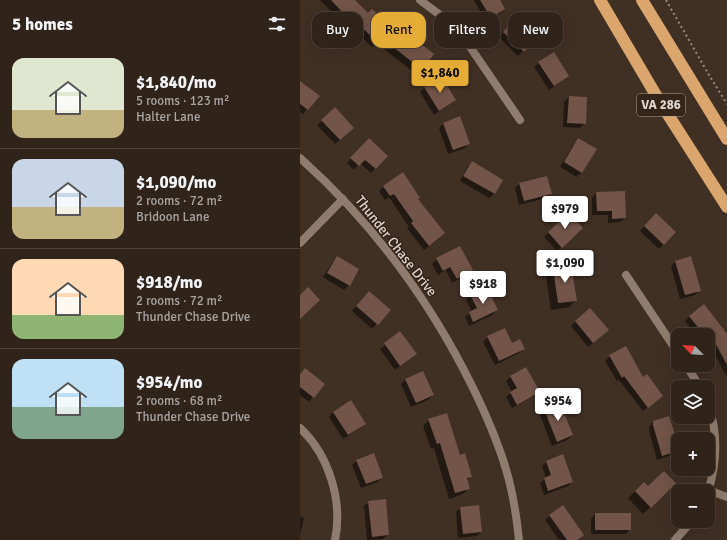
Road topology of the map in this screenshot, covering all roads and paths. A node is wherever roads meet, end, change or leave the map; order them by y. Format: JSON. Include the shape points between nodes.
{"nodes":[{"id":1,"x":420,"y":0,"type":"edge"},
{"id":2,"x":600,"y":0,"type":"edge"},
{"id":3,"x":642,"y":0,"type":"edge"},
{"id":4,"x":666,"y":0,"type":"edge"},
{"id":5,"x":727,"y":104,"type":"edge"},
{"id":6,"x":520,"y":120,"type":"dead end"},
{"id":7,"x":727,"y":139,"type":"edge"},
{"id":8,"x":300,"y":158,"type":"edge"},
{"id":9,"x":343,"y":199,"type":"junction"},
{"id":10,"x":727,"y":207,"type":"edge"},
{"id":11,"x":300,"y":242,"type":"edge"},
{"id":12,"x":626,"y":275,"type":"dead end"},
{"id":13,"x":671,"y":342,"type":"edge"},
{"id":14,"x":714,"y":424,"type":"edge"},
{"id":15,"x":300,"y":428,"type":"edge"},
{"id":16,"x":710,"y":484,"type":"edge"},
{"id":17,"x":715,"y":494,"type":"edge"},
{"id":18,"x":727,"y":498,"type":"edge"},
{"id":19,"x":687,"y":528,"type":"edge"},
{"id":20,"x":335,"y":540,"type":"edge"},
{"id":21,"x":519,"y":540,"type":"edge"},
{"id":22,"x":674,"y":540,"type":"edge"}],
"edges":[{"from":1,"to":6,"type":"street","via":[[448,21],[464,38]]},
{"from":2,"to":10,"type":"highway","number":"VA 286","via":[[660,102]]},
{"from":3,"to":7,"type":"highway","number":"VA 286"},
{"from":4,"to":5,"type":"path"},
{"from":8,"to":9,"type":"street","name":"Thunder Chase Drive"},
{"from":9,"to":11,"type":"street"},
{"from":9,"to":21,"type":"street","name":"Thunder Chase Drive","via":[[402,270],[459,360],[503,457],[510,481]]},
{"from":12,"to":13,"type":"street"},
{"from":14,"to":16,"type":"street","via":[[716,451]]},
{"from":15,"to":20,"type":"street","via":[[313,443],[331,479],[337,518]]},
{"from":17,"to":18,"type":"street"},
{"from":19,"to":22,"type":"street"}]}
